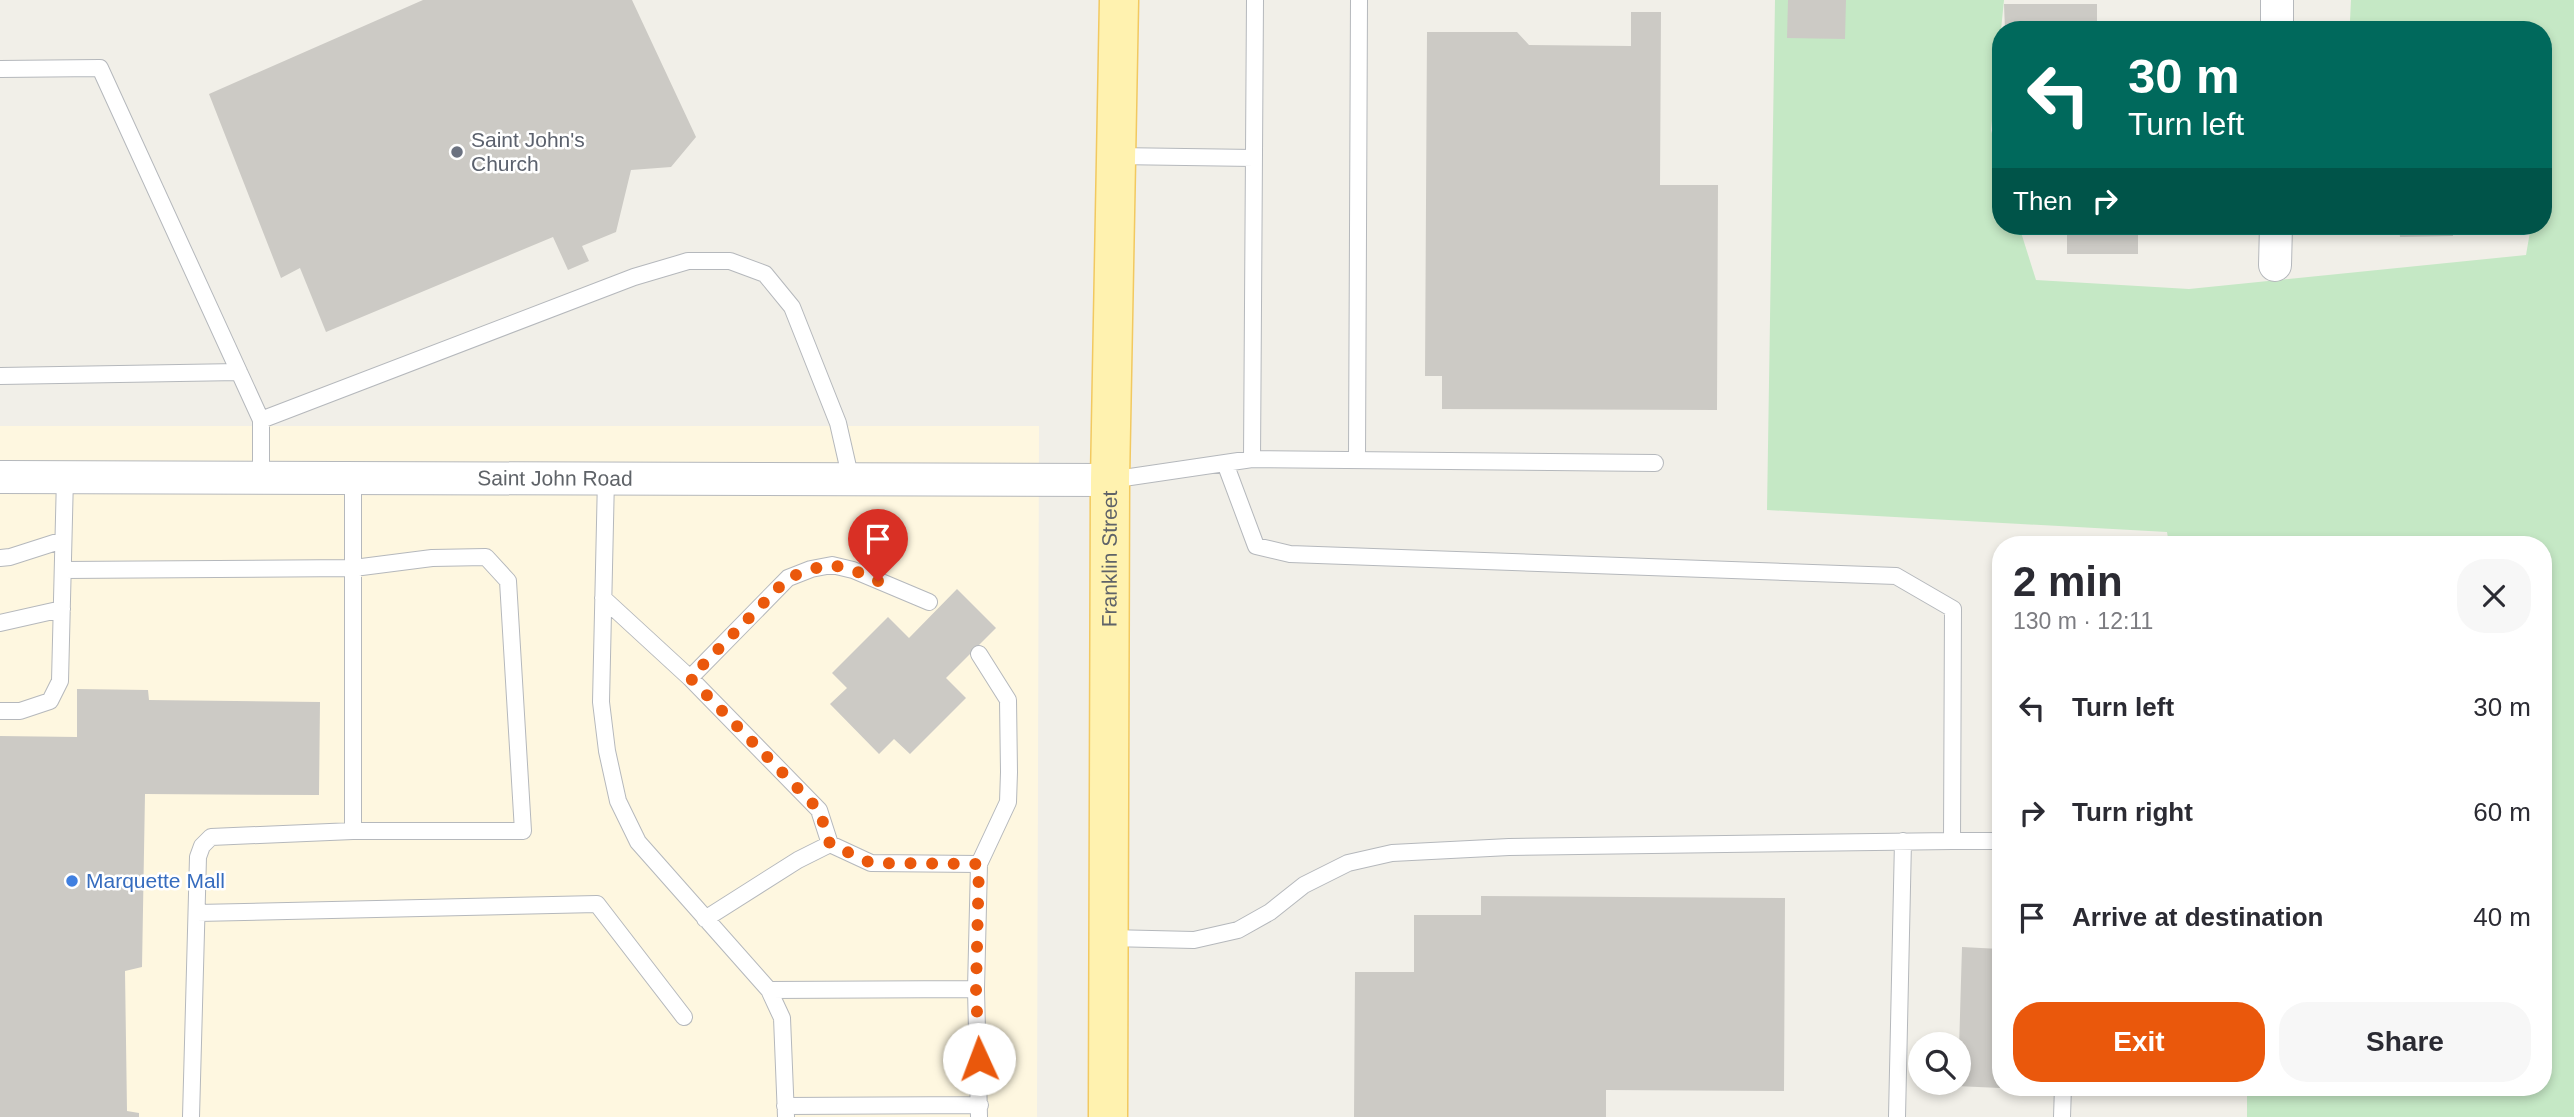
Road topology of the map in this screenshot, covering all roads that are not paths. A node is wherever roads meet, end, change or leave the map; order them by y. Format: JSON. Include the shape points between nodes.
{"nodes":[{"id":1,"x":1119,"y":0,"type":"edge"},
{"id":2,"x":1255,"y":0,"type":"edge"},
{"id":3,"x":1359,"y":0,"type":"edge"},
{"id":4,"x":2277,"y":0,"type":"edge"},
{"id":5,"x":2277,"y":21,"type":"edge"},
{"id":6,"x":0,"y":69,"type":"edge"},
{"id":7,"x":1116,"y":156,"type":"junction"},
{"id":8,"x":1254,"y":158,"type":"junction"},
{"id":9,"x":2276,"y":235,"type":"edge"},
{"id":10,"x":2275,"y":265,"type":"dead end"},
{"id":11,"x":239,"y":372,"type":"junction"},
{"id":12,"x":0,"y":376,"type":"edge"},
{"id":13,"x":261,"y":421,"type":"junction"},
{"id":14,"x":1252,"y":459,"type":"junction"},
{"id":15,"x":1357,"y":460,"type":"junction"},
{"id":16,"x":1224,"y":463,"type":"junction"},
{"id":17,"x":1655,"y":463,"type":"dead end"},
{"id":18,"x":0,"y":477,"type":"edge"},
{"id":19,"x":65,"y":477,"type":"junction"},
{"id":20,"x":261,"y":477,"type":"junction"},
{"id":21,"x":353,"y":478,"type":"junction"},
{"id":22,"x":606,"y":478,"type":"junction"},
{"id":23,"x":851,"y":480,"type":"junction"},
{"id":24,"x":1110,"y":480,"type":"junction"},
{"id":25,"x":63,"y":540,"type":"junction"},
{"id":26,"x":0,"y":558,"type":"edge"},
{"id":27,"x":354,"y":568,"type":"junction"},
{"id":28,"x":63,"y":570,"type":"junction"},
{"id":29,"x":603,"y":598,"type":"junction"},
{"id":30,"x":929,"y":602,"type":"dead end"},
{"id":31,"x":62,"y":609,"type":"junction"},
{"id":32,"x":0,"y":623,"type":"edge"},
{"id":33,"x":979,"y":654,"type":"dead end"},
{"id":34,"x":690,"y":678,"type":"junction"},
{"id":35,"x":0,"y":711,"type":"edge"},
{"id":36,"x":353,"y":831,"type":"junction"},
{"id":37,"x":1903,"y":841,"type":"junction"},
{"id":38,"x":1952,"y":841,"type":"junction"},
{"id":39,"x":1992,"y":841,"type":"edge"},
{"id":40,"x":830,"y":844,"type":"junction"},
{"id":41,"x":979,"y":864,"type":"junction"},
{"id":42,"x":197,"y":913,"type":"junction"},
{"id":43,"x":705,"y":919,"type":"junction"},
{"id":44,"x":1109,"y":938,"type":"junction"},
{"id":45,"x":976,"y":989,"type":"junction"},
{"id":46,"x":769,"y":990,"type":"junction"},
{"id":47,"x":684,"y":1017,"type":"dead end"},
{"id":48,"x":2063,"y":1096,"type":"edge"},
{"id":49,"x":980,"y":1111,"type":"edge"},
{"id":50,"x":785,"y":1112,"type":"edge"},
{"id":51,"x":191,"y":1117,"type":"edge"},
{"id":52,"x":1108,"y":1117,"type":"edge"},
{"id":53,"x":1898,"y":1117,"type":"edge"},
{"id":54,"x":2062,"y":1117,"type":"edge"}],
"edges":[{"from":1,"to":7,"type":"main road","name":"Franklin Street"},
{"from":2,"to":8,"type":"lane"},
{"from":3,"to":15,"type":"lane"},
{"from":4,"to":5,"type":"street"},
{"from":6,"to":11,"type":"lane","via":[[100,68]]},
{"from":7,"to":8,"type":"lane"},
{"from":7,"to":24,"type":"main road","name":"Franklin Street"},
{"from":8,"to":14,"type":"lane"},
{"from":9,"to":10,"type":"street"},
{"from":11,"to":12,"type":"lane"},
{"from":11,"to":13,"type":"lane"},
{"from":13,"to":20,"type":"lane"},
{"from":13,"to":23,"type":"lane","via":[[634,277],[688,261],[730,261],[765,274],[792,307],[838,423]]},
{"from":14,"to":15,"type":"lane"},
{"from":14,"to":16,"type":"lane"},
{"from":15,"to":17,"type":"lane"},
{"from":16,"to":24,"type":"lane"},
{"from":16,"to":38,"type":"lane","via":[[1256,546],[1290,554],[1896,576],[1953,609]]},
{"from":18,"to":19,"type":"street","name":"Saint John Road"},
{"from":19,"to":20,"type":"street","name":"Saint John Road"},
{"from":19,"to":25,"type":"lane"},
{"from":20,"to":21,"type":"street","name":"Saint John Road"},
{"from":21,"to":22,"type":"street","name":"Saint John Road"},
{"from":21,"to":27,"type":"lane"},
{"from":22,"to":23,"type":"street","name":"Saint John Road"},
{"from":22,"to":29,"type":"lane"},
{"from":23,"to":24,"type":"street","name":"Saint John Road"},
{"from":24,"to":44,"type":"main road","name":"Franklin Street"},
{"from":25,"to":26,"type":"lane"},
{"from":25,"to":28,"type":"lane"},
{"from":27,"to":28,"type":"lane"},
{"from":27,"to":36,"type":"lane"},
{"from":27,"to":36,"type":"lane","via":[[432,558],[486,558],[508,581],[523,831]]},
{"from":28,"to":31,"type":"lane"},
{"from":29,"to":34,"type":"lane"},
{"from":29,"to":43,"type":"lane","via":[[601,702],[618,801],[638,842]]},
{"from":30,"to":34,"type":"lane","via":[[853,570],[832,565],[811,569],[788,578]]},
{"from":31,"to":32,"type":"lane"},
{"from":31,"to":35,"type":"lane","via":[[60,681],[50,701],[20,711]]},
{"from":33,"to":41,"type":"lane","via":[[1008,700],[1009,772],[1008,802]]},
{"from":34,"to":40,"type":"lane","via":[[819,810]]},
{"from":36,"to":42,"type":"lane","via":[[211,837],[198,857]]},
{"from":37,"to":38,"type":"lane"},
{"from":37,"to":44,"type":"lane","via":[[1392,853],[1348,863],[1304,885],[1238,930],[1194,940]]},
{"from":37,"to":53,"type":"lane"},
{"from":38,"to":39,"type":"lane"},
{"from":40,"to":41,"type":"lane","via":[[871,863]]},
{"from":40,"to":43,"type":"lane"},
{"from":41,"to":45,"type":"lane"},
{"from":42,"to":47,"type":"lane","via":[[597,904]]},
{"from":42,"to":51,"type":"lane"},
{"from":43,"to":46,"type":"lane"},
{"from":44,"to":52,"type":"main road","name":"Franklin Street"},
{"from":45,"to":46,"type":"lane"},
{"from":45,"to":49,"type":"lane"},
{"from":46,"to":50,"type":"lane","via":[[782,1018]]},
{"from":48,"to":54,"type":"lane"},
{"from":49,"to":50,"type":"lane"}]}
